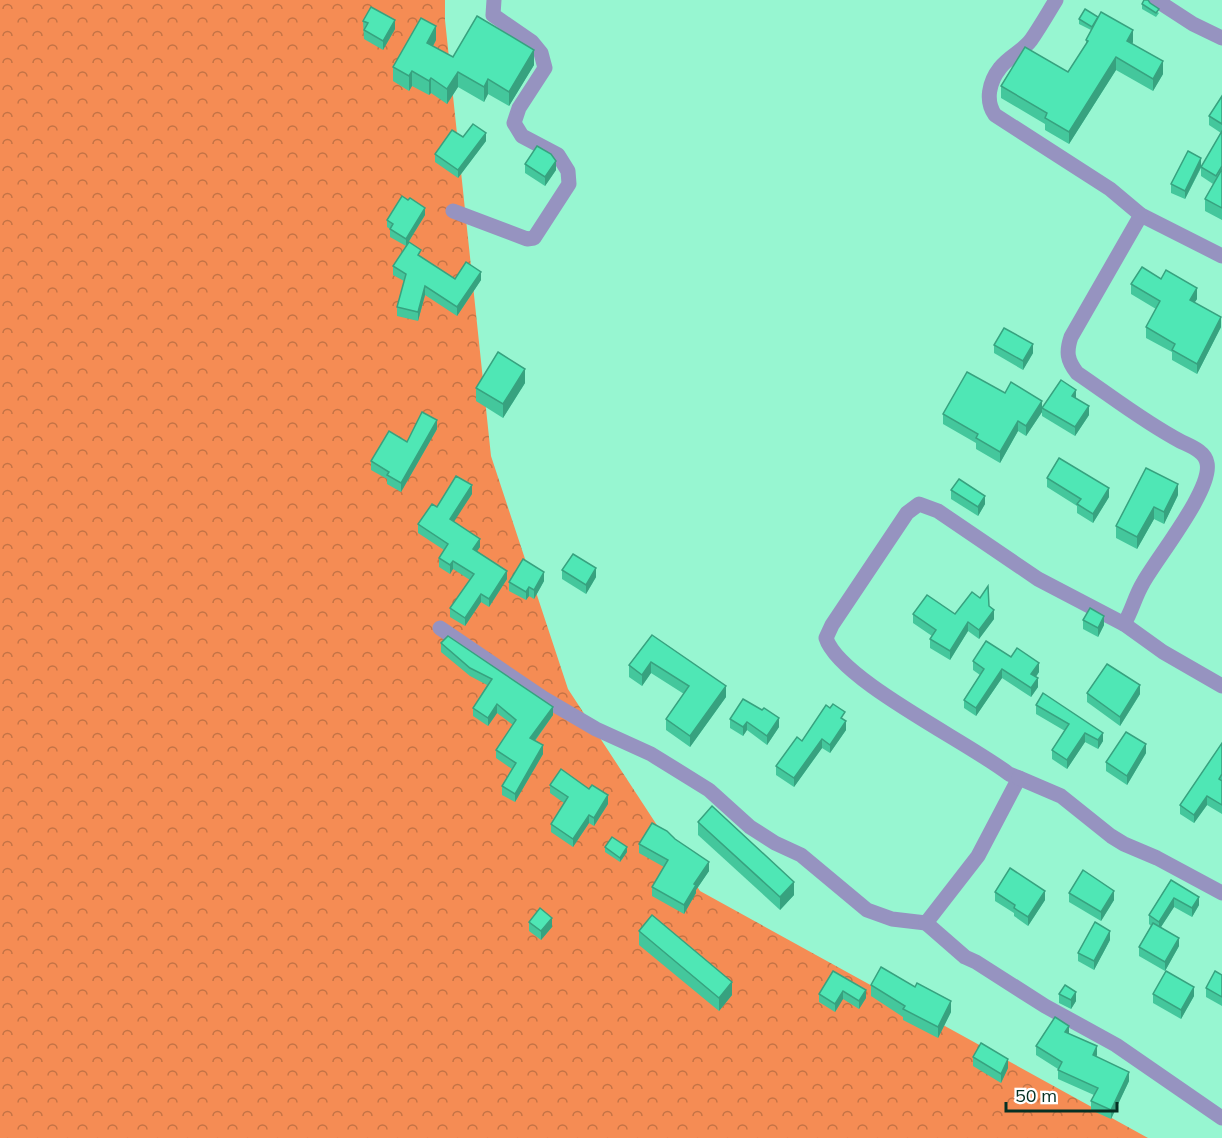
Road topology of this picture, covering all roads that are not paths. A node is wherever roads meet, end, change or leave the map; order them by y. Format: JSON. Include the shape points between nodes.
{"nodes":[{"id":1,"x":494,"y":0,"type":"edge"},
{"id":2,"x":1056,"y":0,"type":"edge"},
{"id":3,"x":1156,"y":0,"type":"edge"},
{"id":4,"x":1222,"y":38,"type":"edge"},
{"id":5,"x":453,"y":211,"type":"dead end"},
{"id":6,"x":1141,"y":215,"type":"junction"},
{"id":7,"x":1222,"y":256,"type":"edge"},
{"id":8,"x":1215,"y":463,"type":"edge"},
{"id":9,"x":1124,"y":624,"type":"junction"},
{"id":10,"x":440,"y":628,"type":"dead end"},
{"id":11,"x":1222,"y":687,"type":"edge"},
{"id":12,"x":1019,"y":778,"type":"junction"},
{"id":13,"x":1222,"y":893,"type":"edge"},
{"id":14,"x":926,"y":923,"type":"junction"},
{"id":15,"x":1222,"y":1118,"type":"edge"}],
"edges":[{"from":1,"to":5,"type":"street","via":[[493,15],[532,42],[541,53],[545,68],[519,108],[514,123],[522,136],[558,156],[568,171],[569,184],[534,238],[527,239]]},
{"from":2,"to":6,"type":"street","via":[[1030,42],[1000,68],[988,95],[989,107],[995,116],[1110,189]]},
{"from":3,"to":4,"type":"street"},
{"from":6,"to":7,"type":"street"},
{"from":6,"to":8,"type":"street","via":[[1071,337],[1067,351],[1070,364],[1077,373],[1159,430]]},
{"from":8,"to":9,"type":"street","via":[[1167,549],[1142,584]]},
{"from":9,"to":11,"type":"street"},
{"from":9,"to":12,"type":"street","via":[[1038,579],[938,511],[919,504],[907,513],[832,625],[826,638],[829,649],[849,669],[898,704]]},
{"from":10,"to":14,"type":"street","via":[[570,714],[651,754],[709,790],[750,827],[801,855],[867,910],[892,919]]},
{"from":12,"to":13,"type":"street","via":[[1061,796],[1124,844]]},
{"from":12,"to":14,"type":"street","via":[[978,856]]},
{"from":14,"to":15,"type":"street","via":[[965,957],[1116,1045]]}]}
